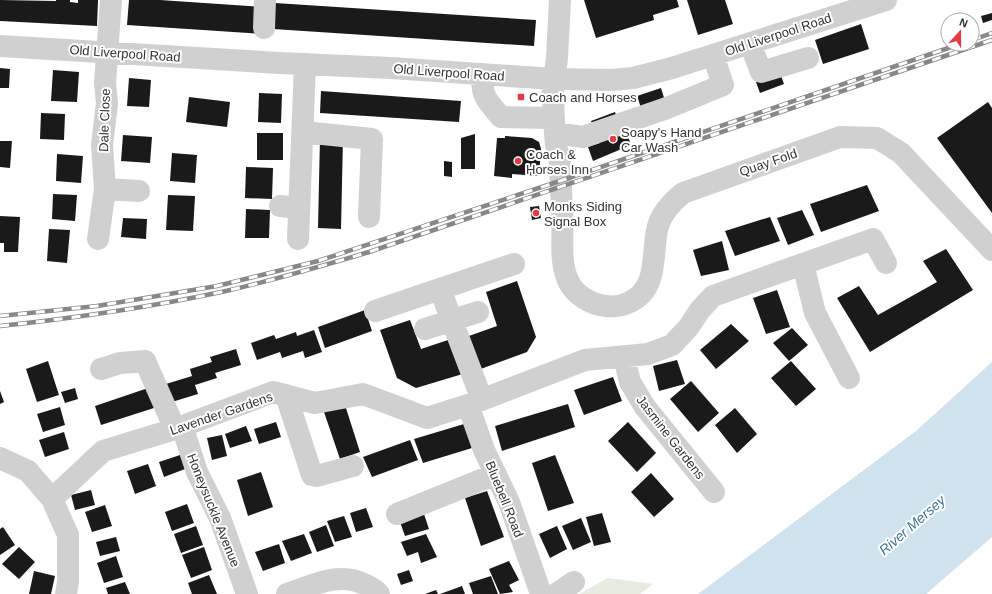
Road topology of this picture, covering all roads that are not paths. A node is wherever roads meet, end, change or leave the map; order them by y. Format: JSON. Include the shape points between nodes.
{"nodes":[{"id":1,"x":112,"y":0,"type":"edge"},
{"id":2,"x":265,"y":0,"type":"edge"},
{"id":3,"x":560,"y":0,"type":"edge"},
{"id":4,"x":883,"y":0,"type":"edge"},
{"id":5,"x":264,"y":28,"type":"dead end"},
{"id":6,"x":750,"y":43,"type":"junction"},
{"id":7,"x":0,"y":46,"type":"edge"},
{"id":8,"x":108,"y":51,"type":"junction"},
{"id":9,"x":713,"y":55,"type":"junction"},
{"id":10,"x":808,"y":58,"type":"dead end"},
{"id":11,"x":305,"y":64,"type":"junction"},
{"id":12,"x":482,"y":74,"type":"junction"},
{"id":13,"x":554,"y":79,"type":"junction"},
{"id":14,"x":555,"y":126,"type":"junction"},
{"id":15,"x":303,"y":132,"type":"junction"},
{"id":16,"x":105,"y":189,"type":"junction"},
{"id":17,"x":139,"y":191,"type":"dead end"},
{"id":18,"x":369,"y":217,"type":"dead end"},
{"id":19,"x":98,"y":239,"type":"dead end"},
{"id":20,"x":298,"y":239,"type":"dead end"},
{"id":21,"x":992,"y":250,"type":"edge"},
{"id":22,"x":886,"y":262,"type":"dead end"},
{"id":23,"x":514,"y":264,"type":"dead end"},
{"id":24,"x":803,"y":264,"type":"junction"},
{"id":25,"x":440,"y":289,"type":"junction"},
{"id":26,"x":376,"y":311,"type":"dead end"},
{"id":27,"x":478,"y":312,"type":"dead end"},
{"id":28,"x":452,"y":320,"type":"junction"},
{"id":29,"x":425,"y":330,"type":"dead end"},
{"id":30,"x":624,"y":357,"type":"junction"},
{"id":31,"x":101,"y":369,"type":"dead end"},
{"id":32,"x":849,"y":378,"type":"dead end"},
{"id":33,"x":286,"y":396,"type":"junction"},
{"id":34,"x":475,"y":402,"type":"junction"},
{"id":35,"x":179,"y":427,"type":"junction"},
{"id":36,"x":0,"y":458,"type":"edge"},
{"id":37,"x":353,"y":466,"type":"dead end"},
{"id":38,"x":496,"y":474,"type":"junction"},
{"id":39,"x":714,"y":492,"type":"dead end"},
{"id":40,"x":52,"y":499,"type":"junction"},
{"id":41,"x":397,"y":514,"type":"dead end"},
{"id":42,"x":574,"y":582,"type":"dead end"},
{"id":43,"x":66,"y":594,"type":"edge"},
{"id":44,"x":247,"y":594,"type":"edge"},
{"id":45,"x":287,"y":594,"type":"edge"},
{"id":46,"x":380,"y":594,"type":"edge"},
{"id":47,"x":541,"y":594,"type":"edge"},
{"id":48,"x":556,"y":594,"type":"edge"}],
"edges":[{"from":1,"to":8,"type":"street","name":"Dale Close"},
{"from":2,"to":5,"type":"street"},
{"from":3,"to":13,"type":"street"},
{"from":4,"to":6,"type":"street","name":"Old Liverpool Road"},
{"from":6,"to":9,"type":"street","name":"Old Liverpool Road"},
{"from":6,"to":10,"type":"street","via":[[761,72]]},
{"from":7,"to":8,"type":"street","name":"Old Liverpool Road"},
{"from":8,"to":11,"type":"street","name":"Old Liverpool Road"},
{"from":8,"to":16,"type":"street","name":"Dale Close","via":[[105,83],[107,103],[102,145]]},
{"from":9,"to":13,"type":"street","name":"Old Liverpool Road","via":[[633,78]]},
{"from":9,"to":14,"type":"street","via":[[723,85],[667,108],[583,137]]},
{"from":11,"to":12,"type":"street","name":"Old Liverpool Road"},
{"from":11,"to":15,"type":"street"},
{"from":12,"to":13,"type":"street","name":"Old Liverpool Road"},
{"from":12,"to":14,"type":"street","via":[[484,98],[501,117]]},
{"from":13,"to":14,"type":"street"},
{"from":14,"to":21,"type":"street","name":"Quay Fold","via":[[560,161],[562,256],[567,279],[578,293],[591,302],[605,307],[631,302],[641,294],[649,282],[653,269],[658,225],[664,212],[683,193],[840,137],[877,138],[901,152]]},
{"from":15,"to":18,"type":"street","via":[[372,139]]},
{"from":15,"to":20,"type":"street","via":[[289,207]]},
{"from":16,"to":17,"type":"street"},
{"from":16,"to":19,"type":"street","name":"Dale Close"},
{"from":22,"to":24,"type":"street","name":"Lavender Gardens","via":[[872,239]]},
{"from":23,"to":25,"type":"street"},
{"from":24,"to":30,"type":"street","name":"Lavender Gardens","via":[[713,296],[672,345],[648,354]]},
{"from":24,"to":32,"type":"street","via":[[815,314]]},
{"from":25,"to":26,"type":"street"},
{"from":25,"to":28,"type":"street","name":"Bluebell Road"},
{"from":27,"to":28,"type":"street"},
{"from":28,"to":29,"type":"street"},
{"from":28,"to":34,"type":"street","name":"Bluebell Road"},
{"from":30,"to":34,"type":"street","name":"Lavender Gardens","via":[[585,360]]},
{"from":30,"to":39,"type":"street","name":"Jasmine Gardens","via":[[630,382],[645,407]]},
{"from":31,"to":35,"type":"street","name":"Honeysuckle Avenue","via":[[120,363],[145,361]]},
{"from":33,"to":34,"type":"street","name":"Lavender Gardens","via":[[315,403],[363,394],[427,418]]},
{"from":33,"to":35,"type":"street","name":"Lavender Gardens","via":[[273,392]]},
{"from":33,"to":37,"type":"street","via":[[312,475],[317,476]]},
{"from":34,"to":38,"type":"street","name":"Bluebell Road","via":[[484,450]]},
{"from":35,"to":40,"type":"street","name":"Lavender Gardens","via":[[103,451]]},
{"from":35,"to":44,"type":"street","name":"Honeysuckle Avenue","via":[[197,472],[220,518]]},
{"from":36,"to":40,"type":"street","via":[[28,471]]},
{"from":38,"to":41,"type":"street"},
{"from":38,"to":47,"type":"street","name":"Bluebell Road","via":[[509,502]]},
{"from":40,"to":43,"type":"street","via":[[68,535]]},
{"from":42,"to":48,"type":"street"},
{"from":45,"to":46,"type":"street","via":[[336,578],[355,579]]}]}
